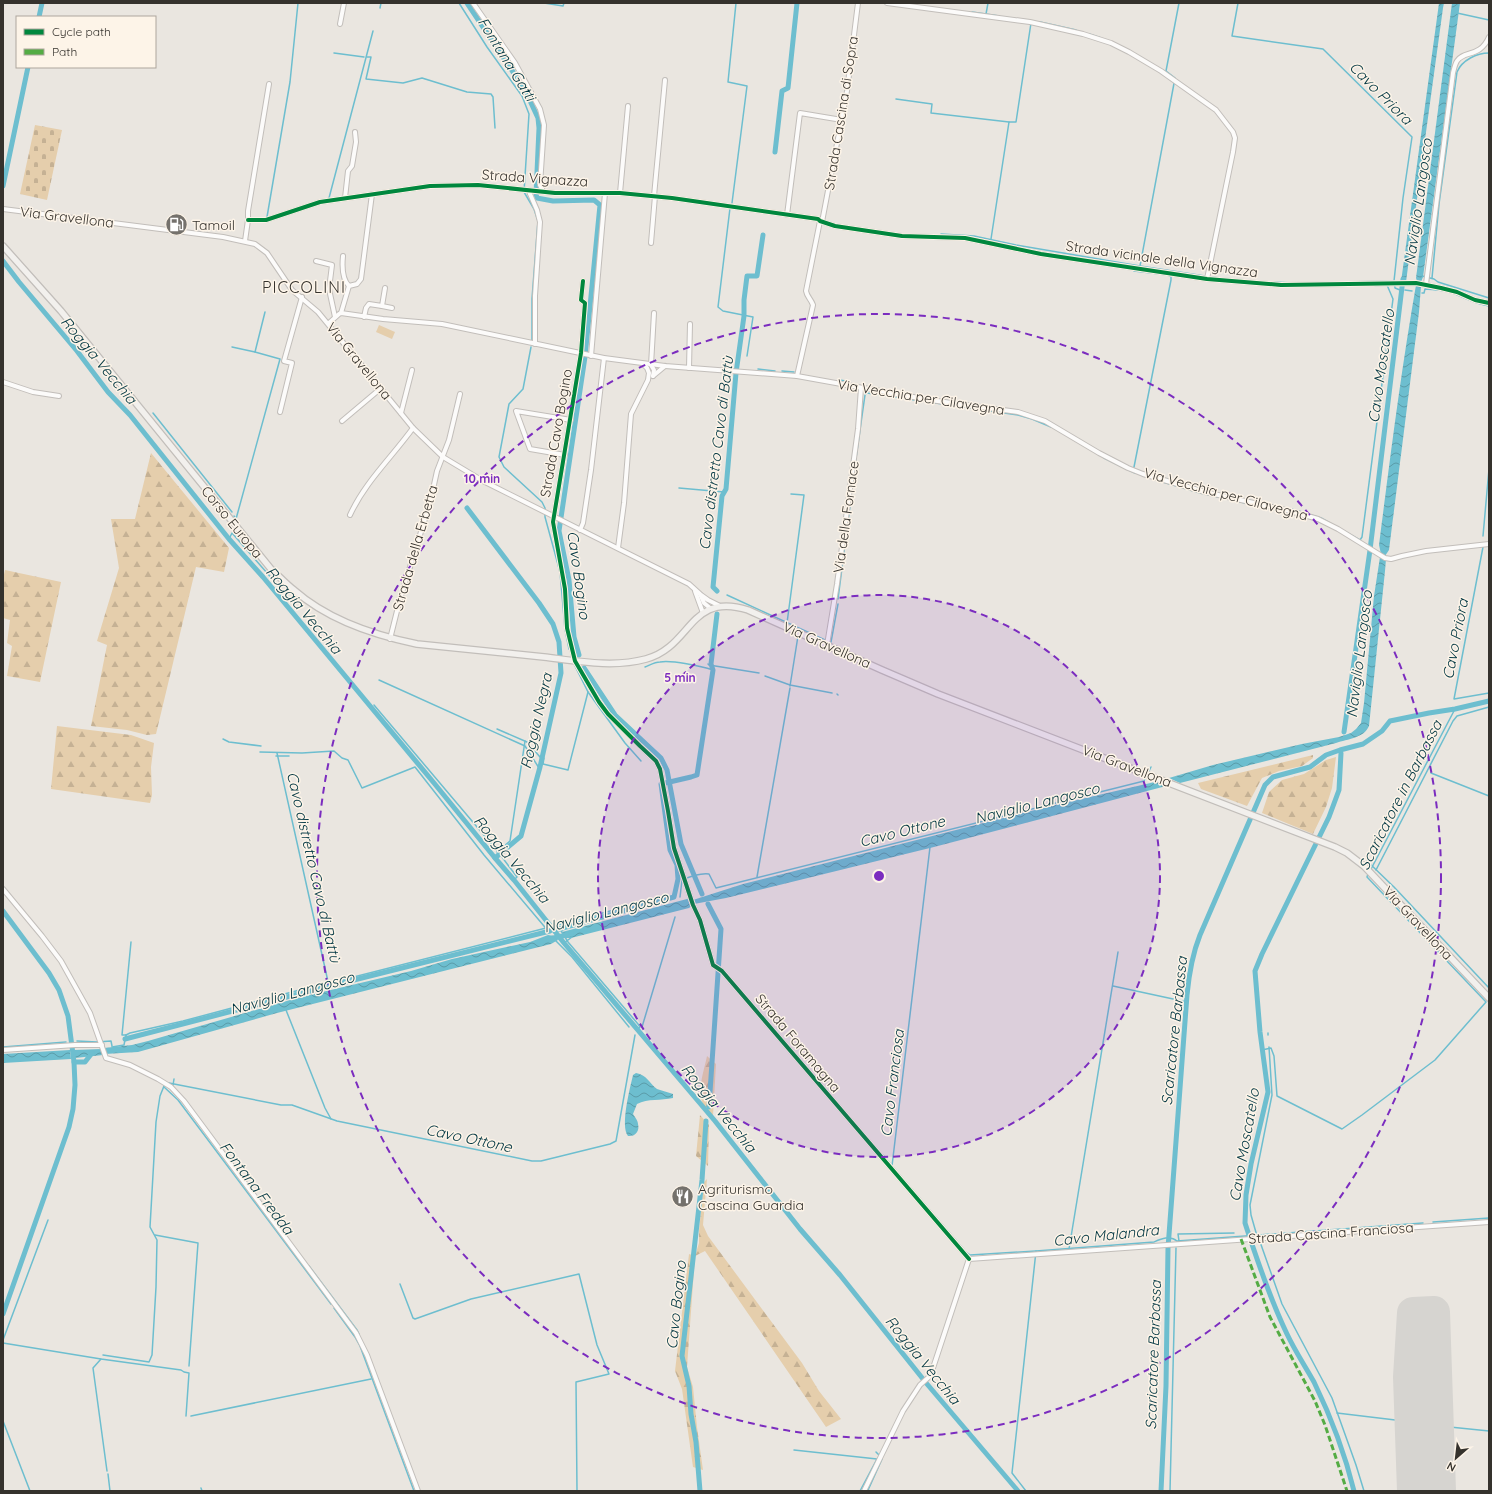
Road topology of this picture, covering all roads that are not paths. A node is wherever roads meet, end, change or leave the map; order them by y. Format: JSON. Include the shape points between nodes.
{"nodes":[{"id":1,"x":344,"y":3,"type":"edge"},
{"id":2,"x":473,"y":3,"type":"edge"},
{"id":3,"x":858,"y":3,"type":"edge"},
{"id":4,"x":887,"y":3,"type":"edge"},
{"id":5,"x":340,"y":24,"type":"dead end"},
{"id":6,"x":1489,"y":37,"type":"edge"},
{"id":7,"x":665,"y":80,"type":"dead end"},
{"id":8,"x":269,"y":84,"type":"dead end"},
{"id":9,"x":628,"y":106,"type":"dead end"},
{"id":10,"x":842,"y":120,"type":"junction"},
{"id":11,"x":355,"y":132,"type":"dead end"},
{"id":12,"x":530,"y":190,"type":"junction"},
{"id":13,"x":543,"y":191,"type":"junction"},
{"id":14,"x":605,"y":193,"type":"junction"},
{"id":15,"x":620,"y":193,"type":"junction"},
{"id":16,"x":372,"y":194,"type":"junction"},
{"id":17,"x":654,"y":196,"type":"junction"},
{"id":18,"x":346,"y":198,"type":"junction"},
{"id":19,"x":3,"y":209,"type":"edge"},
{"id":20,"x":787,"y":215,"type":"junction"},
{"id":21,"x":248,"y":220,"type":"junction"},
{"id":22,"x":821,"y":222,"type":"junction"},
{"id":23,"x":245,"y":241,"type":"junction"},
{"id":24,"x":651,"y":243,"type":"dead end"},
{"id":25,"x":3,"y":246,"type":"edge"},
{"id":26,"x":343,"y":256,"type":"dead end"},
{"id":27,"x":316,"y":260,"type":"dead end"},
{"id":28,"x":1207,"y":279,"type":"junction"},
{"id":29,"x":583,"y":281,"type":"dead end"},
{"id":30,"x":1426,"y":284,"type":"junction"},
{"id":31,"x":349,"y":286,"type":"junction"},
{"id":32,"x":385,"y":288,"type":"dead end"},
{"id":33,"x":302,"y":297,"type":"junction"},
{"id":34,"x":1489,"y":302,"type":"edge"},
{"id":35,"x":382,"y":306,"type":"junction"},
{"id":36,"x":392,"y":308,"type":"dead end"},
{"id":37,"x":341,"y":313,"type":"junction"},
{"id":38,"x":654,"y":313,"type":"dead end"},
{"id":39,"x":335,"y":317,"type":"junction"},
{"id":40,"x":364,"y":317,"type":"junction"},
{"id":41,"x":329,"y":323,"type":"junction"},
{"id":42,"x":690,"y":324,"type":"dead end"},
{"id":43,"x":535,"y":344,"type":"junction"},
{"id":44,"x":581,"y":353,"type":"junction"},
{"id":45,"x":591,"y":356,"type":"junction"},
{"id":46,"x":604,"y":358,"type":"junction"},
{"id":47,"x":642,"y":364,"type":"junction"},
{"id":48,"x":651,"y":365,"type":"junction"},
{"id":49,"x":665,"y":366,"type":"junction"},
{"id":50,"x":688,"y":368,"type":"junction"},
{"id":51,"x":412,"y":370,"type":"dead end"},
{"id":52,"x":653,"y":376,"type":"junction"},
{"id":53,"x":797,"y":376,"type":"junction"},
{"id":54,"x":648,"y":380,"type":"junction"},
{"id":55,"x":3,"y":382,"type":"edge"},
{"id":56,"x":380,"y":388,"type":"junction"},
{"id":57,"x":861,"y":388,"type":"junction"},
{"id":58,"x":460,"y":394,"type":"dead end"},
{"id":59,"x":59,"y":396,"type":"dead end"},
{"id":60,"x":280,"y":412,"type":"dead end"},
{"id":61,"x":401,"y":413,"type":"junction"},
{"id":62,"x":571,"y":420,"type":"junction"},
{"id":63,"x":342,"y":421,"type":"dead end"},
{"id":64,"x":413,"y":428,"type":"junction"},
{"id":65,"x":565,"y":455,"type":"junction"},
{"id":66,"x":443,"y":457,"type":"junction"},
{"id":67,"x":350,"y":515,"type":"dead end"},
{"id":68,"x":555,"y":518,"type":"junction"},
{"id":69,"x":580,"y":530,"type":"junction"},
{"id":70,"x":1489,"y":544,"type":"edge"},
{"id":71,"x":618,"y":548,"type":"junction"},
{"id":72,"x":695,"y":589,"type":"junction"},
{"id":73,"x":700,"y":594,"type":"junction"},
{"id":74,"x":720,"y":606,"type":"junction"},
{"id":75,"x":710,"y":608,"type":"junction"},
{"id":76,"x":700,"y":615,"type":"junction"},
{"id":77,"x":390,"y":638,"type":"junction"},
{"id":78,"x":827,"y":645,"type":"junction"},
{"id":79,"x":575,"y":661,"type":"junction"},
{"id":80,"x":3,"y":889,"type":"edge"},
{"id":81,"x":1489,"y":998,"type":"edge"},
{"id":82,"x":101,"y":1044,"type":"junction"},
{"id":83,"x":3,"y":1050,"type":"edge"},
{"id":84,"x":1489,"y":1222,"type":"edge"},
{"id":85,"x":969,"y":1260,"type":"junction"},
{"id":86,"x":418,"y":1491,"type":"edge"},
{"id":87,"x":864,"y":1491,"type":"edge"}],
"edges":[{"from":1,"to":5,"type":"street"},
{"from":2,"to":13,"type":"street","via":[[515,63],[540,109],[544,124],[540,186]]},
{"from":3,"to":10,"type":"street","name":"Strada Cascina di Sopra"},
{"from":4,"to":28,"type":"street","via":[[1032,23],[1083,34],[1129,52],[1175,80],[1216,110],[1230,126],[1235,138]]},
{"from":6,"to":30,"type":"street","via":[[1483,48],[1456,61]]},
{"from":7,"to":17,"type":"street"},
{"from":8,"to":21,"type":"street"},
{"from":9,"to":15,"type":"street"},
{"from":10,"to":20,"type":"street","via":[[800,113]]},
{"from":10,"to":22,"type":"street","name":"Strada Cascina di Sopra"},
{"from":11,"to":18,"type":"street","via":[[356,142],[352,166],[348,171]]},
{"from":12,"to":13,"type":"street","name":"Strada Vignazza"},
{"from":12,"to":16,"type":"street","name":"Strada Vignazza","via":[[478,185],[430,186]]},
{"from":12,"to":43,"type":"street","via":[[540,222],[534,304]]},
{"from":13,"to":14,"type":"street","name":"Strada Vignazza"},
{"from":14,"to":15,"type":"street","name":"Strada Vignazza"},
{"from":14,"to":45,"type":"street"},
{"from":15,"to":17,"type":"street","name":"Strada Vignazza"},
{"from":16,"to":18,"type":"street","name":"Strada Vignazza"},
{"from":16,"to":31,"type":"street","via":[[361,279],[357,284]]},
{"from":17,"to":20,"type":"street","name":"Strada Vignazza"},
{"from":17,"to":24,"type":"street"},
{"from":18,"to":21,"type":"street","name":"Strada Vignazza","via":[[320,202],[266,220]]},
{"from":19,"to":23,"type":"street","name":"Via Gravellona"},
{"from":20,"to":22,"type":"street","name":"Strada vicinale della Vignazza","via":[[818,219]]},
{"from":21,"to":23,"type":"street"},
{"from":22,"to":28,"type":"street","name":"Strada vicinale della Vignazza","via":[[902,236],[965,238],[1041,254]]},
{"from":22,"to":53,"type":"street","name":"Strada Cascina di Sopra","via":[[806,291],[813,305]]},
{"from":23,"to":33,"type":"street","name":"Via Gravellona","via":[[259,246],[267,253],[292,290]]},
{"from":25,"to":77,"type":"main road","name":"Corso Europa","via":[[61,311],[271,569],[294,591],[318,608],[366,631]]},
{"from":26,"to":31,"type":"street","via":[[343,275]]},
{"from":27,"to":39,"type":"street","via":[[332,265],[329,289]]},
{"from":28,"to":30,"type":"street","name":"Strada vicinale della Vignazza","via":[[1281,285]]},
{"from":29,"to":44,"type":"street","name":"Strada Cavo Bogino","via":[[581,300],[585,303]]},
{"from":30,"to":34,"type":"street","name":"Strada vicinale della Vignazza"},
{"from":31,"to":37,"type":"street"},
{"from":32,"to":35,"type":"street"},
{"from":33,"to":41,"type":"street","name":"Via Gravellona"},
{"from":33,"to":60,"type":"street","via":[[284,361],[292,363]]},
{"from":35,"to":36,"type":"street"},
{"from":35,"to":40,"type":"street","via":[[369,304]]},
{"from":37,"to":39,"type":"street"},
{"from":37,"to":40,"type":"street","name":"Via Vecchia per Cilavegna"},
{"from":38,"to":48,"type":"street"},
{"from":39,"to":41,"type":"street"},
{"from":40,"to":43,"type":"street","name":"Via Vecchia per Cilavegna","via":[[442,324]]},
{"from":41,"to":56,"type":"street","name":"Via Gravellona"},
{"from":42,"to":50,"type":"street"},
{"from":43,"to":44,"type":"street","name":"Via Vecchia per Cilavegna"},
{"from":44,"to":45,"type":"street","name":"Via Vecchia per Cilavegna"},
{"from":44,"to":62,"type":"street","name":"Strada Cavo Bogino"},
{"from":45,"to":46,"type":"street","name":"Via Vecchia per Cilavegna"},
{"from":46,"to":47,"type":"street","name":"Via Vecchia per Cilavegna"},
{"from":46,"to":69,"type":"street","via":[[583,523]]},
{"from":47,"to":48,"type":"street","name":"Via Vecchia per Cilavegna"},
{"from":47,"to":54,"type":"street","via":[[649,373]]},
{"from":48,"to":49,"type":"street","name":"Via Vecchia per Cilavegna"},
{"from":48,"to":52,"type":"street","via":[[654,370]]},
{"from":49,"to":50,"type":"street","name":"Via Vecchia per Cilavegna"},
{"from":49,"to":52,"type":"street"},
{"from":50,"to":53,"type":"street","name":"Via Vecchia per Cilavegna"},
{"from":51,"to":61,"type":"street"},
{"from":52,"to":54,"type":"street"},
{"from":53,"to":57,"type":"street","name":"Via Vecchia per Cilavegna"},
{"from":54,"to":71,"type":"street","via":[[631,414]]},
{"from":55,"to":59,"type":"street","via":[[33,392]]},
{"from":56,"to":61,"type":"street","name":"Via Gravellona"},
{"from":56,"to":63,"type":"street"},
{"from":57,"to":70,"type":"street","name":"Via Vecchia per Cilavegna","via":[[1018,412],[1045,421],[1138,472],[1205,492],[1292,511],[1326,522],[1383,557],[1392,559],[1426,551]]},
{"from":57,"to":78,"type":"street","name":"Via della Fornace","via":[[858,429]]},
{"from":58,"to":66,"type":"street","name":"Strada della Erbetta"},
{"from":61,"to":64,"type":"street","name":"Via Gravellona"},
{"from":62,"to":65,"type":"street","name":"Strada Cavo Bogino"},
{"from":62,"to":65,"type":"street","via":[[516,411],[530,449]]},
{"from":64,"to":66,"type":"street","name":"Via Gravellona"},
{"from":64,"to":67,"type":"street","via":[[365,488]]},
{"from":65,"to":68,"type":"street","name":"Strada Cavo Bogino"},
{"from":66,"to":68,"type":"street","name":"Via Gravellona","via":[[468,474]]},
{"from":66,"to":77,"type":"street","name":"Strada della Erbetta"},
{"from":68,"to":69,"type":"street","name":"Via Gravellona"},
{"from":68,"to":79,"type":"street","via":[[553,522],[565,589],[567,628]]},
{"from":69,"to":71,"type":"street","name":"Via Gravellona"},
{"from":71,"to":72,"type":"street","name":"Via Gravellona"},
{"from":72,"to":73,"type":"street","name":"Via Gravellona"},
{"from":72,"to":76,"type":"street"},
{"from":73,"to":74,"type":"street","name":"Via Gravellona"},
{"from":73,"to":75,"type":"street","name":"Via Gravellona"},
{"from":74,"to":75,"type":"main road","name":"Via Gravellona"},
{"from":74,"to":78,"type":"main road","name":"Via Gravellona","via":[[748,610]]},
{"from":75,"to":76,"type":"main road","name":"Via Gravellona"},
{"from":76,"to":79,"type":"main road","name":"Corso Europa","via":[[675,642],[650,658],[631,663]]},
{"from":77,"to":79,"type":"main road","name":"Corso Europa","via":[[417,644]]},
{"from":78,"to":81,"type":"main road","name":"Via Gravellona","via":[[938,694],[1321,840],[1347,853],[1370,872]]},
{"from":79,"to":85,"type":"street","name":"Strada Foramagna","via":[[608,714],[656,761],[660,769],[674,848],[713,965],[722,971]]},
{"from":80,"to":82,"type":"street","via":[[61,961],[90,1013]]},
{"from":82,"to":83,"type":"street"},
{"from":82,"to":86,"type":"street","via":[[104,1055],[109,1059],[138,1068],[158,1079],[184,1101],[356,1333],[367,1355]]},
{"from":84,"to":85,"type":"street","name":"Strada Cascina Franciosa"},
{"from":85,"to":87,"type":"street","via":[[930,1376],[920,1385],[903,1411]]}]}
